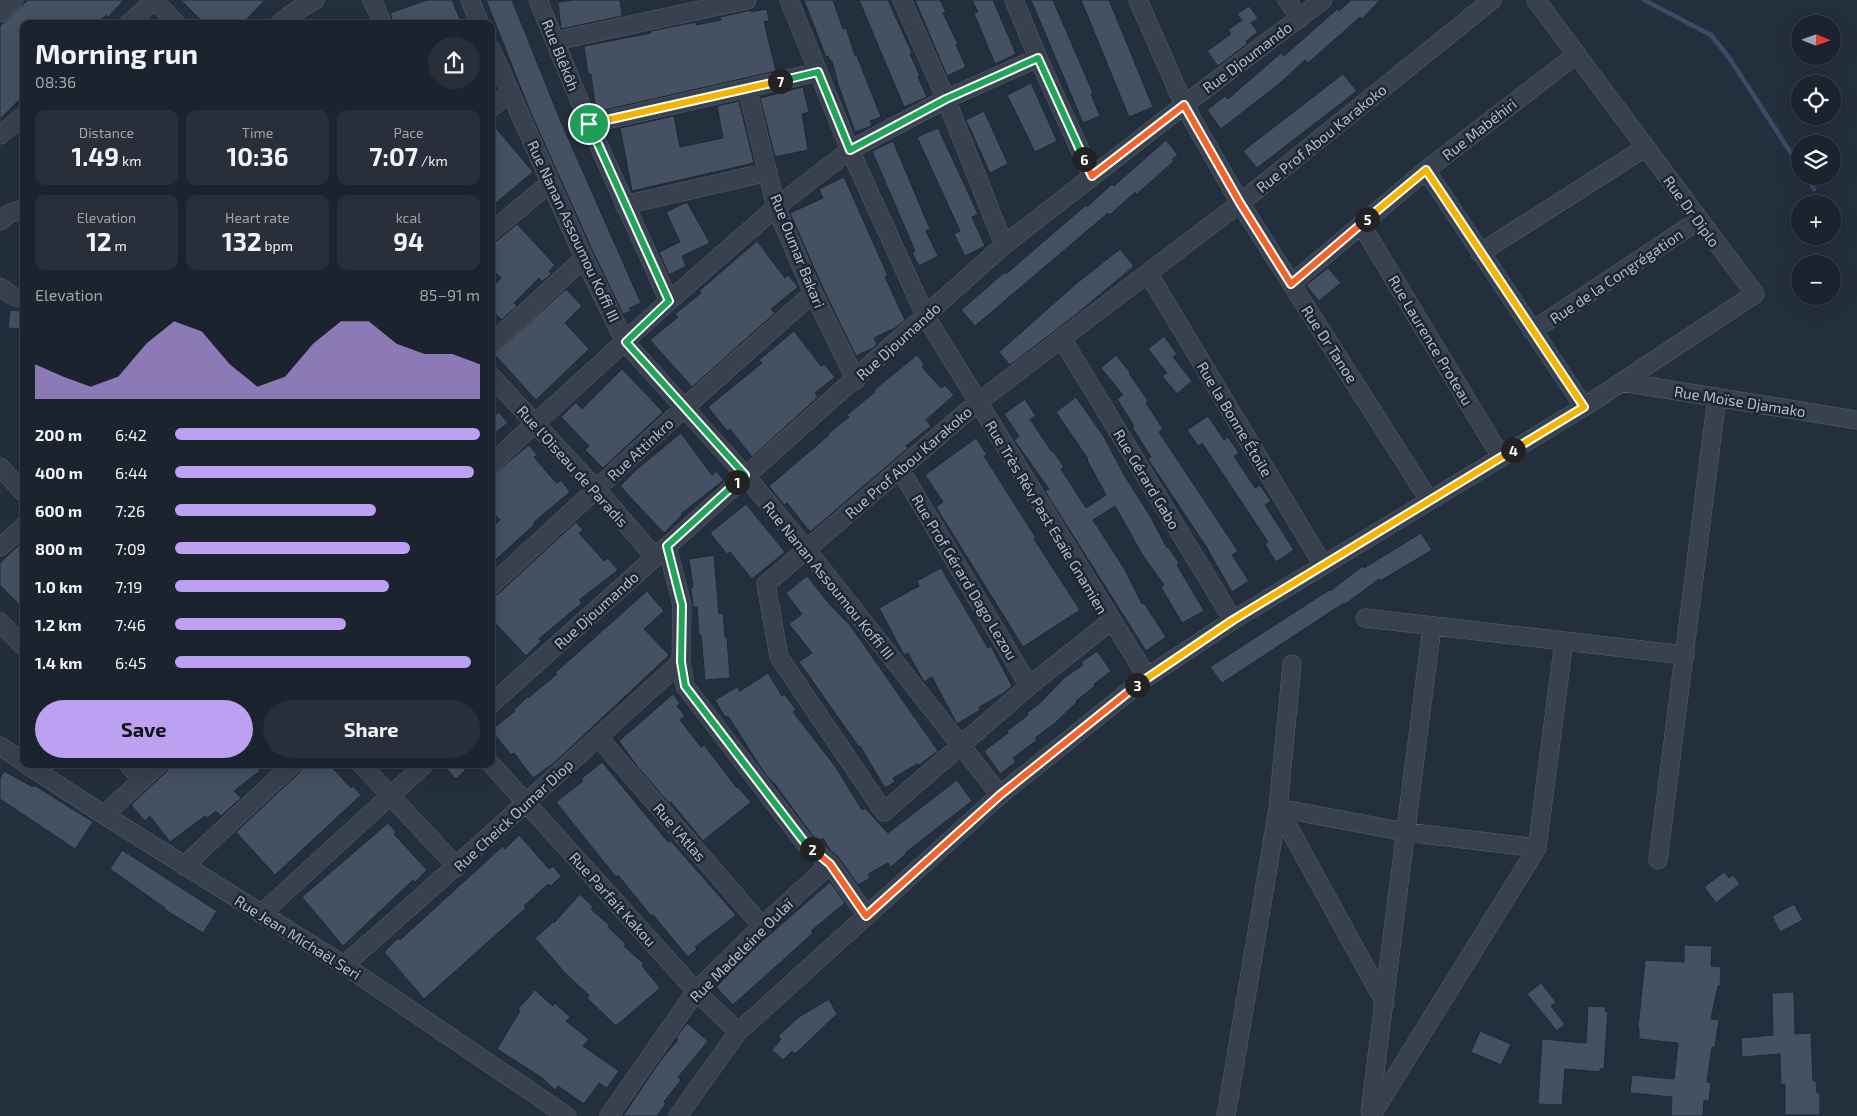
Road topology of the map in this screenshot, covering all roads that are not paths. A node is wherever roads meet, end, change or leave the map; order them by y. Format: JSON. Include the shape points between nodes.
{"nodes":[{"id":1,"x":14,"y":0,"type":"edge"},
{"id":2,"x":155,"y":0,"type":"edge"},
{"id":3,"x":315,"y":0,"type":"edge"},
{"id":4,"x":372,"y":0,"type":"edge"},
{"id":5,"x":470,"y":0,"type":"edge"},
{"id":6,"x":538,"y":0,"type":"edge"},
{"id":7,"x":747,"y":0,"type":"edge"},
{"id":8,"x":789,"y":0,"type":"edge"},
{"id":9,"x":902,"y":0,"type":"edge"},
{"id":10,"x":1014,"y":0,"type":"edge"},
{"id":11,"x":1138,"y":0,"type":"edge"},
{"id":12,"x":1287,"y":0,"type":"edge"},
{"id":13,"x":1323,"y":0,"type":"edge"},
{"id":14,"x":1492,"y":0,"type":"edge"},
{"id":15,"x":1536,"y":0,"type":"edge"},
{"id":16,"x":0,"y":12,"type":"edge"},
{"id":17,"x":1300,"y":18,"type":"junction"},
{"id":18,"x":132,"y":20,"type":"edge"},
{"id":19,"x":173,"y":20,"type":"edge"},
{"id":20,"x":290,"y":20,"type":"edge"},
{"id":21,"x":381,"y":20,"type":"edge"},
{"id":22,"x":478,"y":20,"type":"edge"},
{"id":23,"x":555,"y":41,"type":"junction"},
{"id":24,"x":1577,"y":54,"type":"junction"},
{"id":25,"x":495,"y":58,"type":"edge"},
{"id":26,"x":1038,"y":58,"type":"junction"},
{"id":27,"x":818,"y":72,"type":"junction"},
{"id":28,"x":747,"y":88,"type":"junction"},
{"id":29,"x":510,"y":92,"type":"junction"},
{"id":30,"x":946,"y":99,"type":"junction"},
{"id":31,"x":495,"y":105,"type":"edge"},
{"id":32,"x":1184,"y":105,"type":"junction"},
{"id":33,"x":20,"y":118,"type":"edge"},
{"id":34,"x":589,"y":124,"type":"junction"},
{"id":35,"x":0,"y":135,"type":"edge"},
{"id":36,"x":1646,"y":148,"type":"junction"},
{"id":37,"x":850,"y":150,"type":"junction"},
{"id":38,"x":1426,"y":170,"type":"junction"},
{"id":39,"x":768,"y":172,"type":"junction"},
{"id":40,"x":1092,"y":176,"type":"junction"},
{"id":41,"x":550,"y":183,"type":"junction"},
{"id":42,"x":1240,"y":203,"type":"junction"},
{"id":43,"x":624,"y":205,"type":"junction"},
{"id":44,"x":776,"y":206,"type":"junction"},
{"id":45,"x":20,"y":210,"type":"edge"},
{"id":46,"x":1,"y":219,"type":"edge"},
{"id":47,"x":1699,"y":220,"type":"junction"},
{"id":48,"x":1361,"y":224,"type":"junction"},
{"id":49,"x":495,"y":229,"type":"edge"},
{"id":50,"x":1004,"y":245,"type":"junction"},
{"id":51,"x":1480,"y":252,"type":"junction"},
{"id":52,"x":584,"y":258,"type":"junction"},
{"id":53,"x":1148,"y":273,"type":"junction"},
{"id":54,"x":1291,"y":284,"type":"junction"},
{"id":55,"x":0,"y":287,"type":"edge"},
{"id":56,"x":813,"y":293,"type":"junction"},
{"id":57,"x":20,"y":298,"type":"edge"},
{"id":58,"x":669,"y":301,"type":"junction"},
{"id":59,"x":926,"y":317,"type":"junction"},
{"id":60,"x":1532,"y":331,"type":"junction"},
{"id":61,"x":1062,"y":339,"type":"junction"},
{"id":62,"x":495,"y":340,"type":"edge"},
{"id":63,"x":626,"y":342,"type":"junction"},
{"id":64,"x":495,"y":380,"type":"edge"},
{"id":65,"x":856,"y":380,"type":"junction"},
{"id":66,"x":1622,"y":382,"type":"junction"},
{"id":67,"x":1717,"y":397,"type":"junction"},
{"id":68,"x":977,"y":403,"type":"junction"},
{"id":69,"x":1584,"y":407,"type":"junction"},
{"id":70,"x":684,"y":408,"type":"junction"},
{"id":71,"x":1857,"y":420,"type":"edge"},
{"id":72,"x":534,"y":424,"type":"junction"},
{"id":73,"x":1501,"y":457,"type":"junction"},
{"id":74,"x":495,"y":460,"type":"edge"},
{"id":75,"x":0,"y":467,"type":"edge"},
{"id":76,"x":900,"y":469,"type":"junction"},
{"id":77,"x":745,"y":475,"type":"junction"},
{"id":78,"x":20,"y":489,"type":"edge"},
{"id":79,"x":596,"y":490,"type":"junction"},
{"id":80,"x":1429,"y":500,"type":"junction"},
{"id":81,"x":20,"y":530,"type":"edge"},
{"id":82,"x":0,"y":547,"type":"edge"},
{"id":83,"x":806,"y":549,"type":"junction"},
{"id":84,"x":661,"y":552,"type":"junction"},
{"id":85,"x":1323,"y":565,"type":"junction"},
{"id":86,"x":495,"y":582,"type":"edge"},
{"id":87,"x":1365,"y":618,"type":"dead end"},
{"id":88,"x":1233,"y":620,"type":"junction"},
{"id":89,"x":1110,"y":621,"type":"junction"},
{"id":90,"x":0,"y":622,"type":"edge"},
{"id":91,"x":1432,"y":626,"type":"junction"},
{"id":92,"x":1564,"y":641,"type":"junction"},
{"id":93,"x":20,"y":643,"type":"edge"},
{"id":94,"x":1685,"y":655,"type":"junction"},
{"id":95,"x":681,"y":662,"type":"junction"},
{"id":96,"x":1292,"y":664,"type":"dead end"},
{"id":97,"x":1147,"y":677,"type":"junction"},
{"id":98,"x":1030,"y":686,"type":"junction"},
{"id":99,"x":495,"y":700,"type":"edge"},
{"id":100,"x":598,"y":737,"type":"junction"},
{"id":101,"x":0,"y":746,"type":"edge"},
{"id":102,"x":960,"y":746,"type":"junction"},
{"id":103,"x":20,"y":760,"type":"edge"},
{"id":104,"x":33,"y":768,"type":"edge"},
{"id":105,"x":131,"y":768,"type":"edge"},
{"id":106,"x":154,"y":768,"type":"edge"},
{"id":107,"x":289,"y":768,"type":"edge"},
{"id":108,"x":366,"y":768,"type":"edge"},
{"id":109,"x":421,"y":768,"type":"edge"},
{"id":110,"x":494,"y":768,"type":"edge"},
{"id":111,"x":141,"y":780,"type":"junction"},
{"id":112,"x":391,"y":795,"type":"junction"},
{"id":113,"x":1000,"y":795,"type":"junction"},
{"id":114,"x":526,"y":802,"type":"junction"},
{"id":115,"x":1278,"y":808,"type":"junction"},
{"id":116,"x":104,"y":815,"type":"junction"},
{"id":117,"x":1406,"y":832,"type":"junction"},
{"id":118,"x":1537,"y":848,"type":"junction"},
{"id":119,"x":1658,"y":860,"type":"dead end"},
{"id":120,"x":830,"y":864,"type":"junction"},
{"id":121,"x":184,"y":866,"type":"junction"},
{"id":122,"x":457,"y":866,"type":"junction"},
{"id":123,"x":261,"y":914,"type":"junction"},
{"id":124,"x":866,"y":916,"type":"junction"},
{"id":125,"x":762,"y":926,"type":"junction"},
{"id":126,"x":344,"y":965,"type":"junction"},
{"id":127,"x":696,"y":991,"type":"junction"},
{"id":128,"x":1385,"y":1003,"type":"junction"},
{"id":129,"x":738,"y":1032,"type":"junction"},
{"id":130,"x":566,"y":1116,"type":"edge"},
{"id":131,"x":609,"y":1116,"type":"edge"},
{"id":132,"x":678,"y":1116,"type":"edge"},
{"id":133,"x":1226,"y":1116,"type":"edge"},
{"id":134,"x":1370,"y":1116,"type":"edge"}],
"edges":[{"from":1,"to":16,"type":"street"},
{"from":2,"to":18,"type":"street"},
{"from":2,"to":19,"type":"street"},
{"from":3,"to":20,"type":"street"},
{"from":4,"to":21,"type":"street"},
{"from":5,"to":22,"type":"street"},
{"from":6,"to":23,"type":"street","name":"Rue Blêkôh"},
{"from":7,"to":23,"type":"street"},
{"from":8,"to":27,"type":"street","name":"Rue Très Rév Past Esaïe Gnamien"},
{"from":9,"to":30,"type":"street"},
{"from":10,"to":26,"type":"street"},
{"from":11,"to":32,"type":"street","name":"Rue Dr Tanoe"},
{"from":12,"to":17,"type":"street"},
{"from":13,"to":17,"type":"street","name":"Rue Djoumando"},
{"from":14,"to":42,"type":"street","name":"Rue Prof Abou Karakoko"},
{"from":15,"to":24,"type":"street","name":"Rue Dr Diplo"},
{"from":17,"to":32,"type":"street","name":"Rue Djoumando"},
{"from":23,"to":34,"type":"street","name":"Rue Blêkôh"},
{"from":24,"to":36,"type":"street","name":"Rue Dr Diplo"},
{"from":24,"to":38,"type":"street","name":"Rue Mabéhiri"},
{"from":25,"to":29,"type":"street","name":"Rue Nanan Assoumou Koffi III"},
{"from":26,"to":30,"type":"street"},
{"from":26,"to":40,"type":"street"},
{"from":27,"to":28,"type":"street"},
{"from":27,"to":37,"type":"street","name":"Rue Très Rév Past Esaïe Gnamien"},
{"from":28,"to":34,"type":"street"},
{"from":28,"to":39,"type":"street","name":"Rue Oumar Bakari"},
{"from":29,"to":31,"type":"street"},
{"from":29,"to":41,"type":"street","name":"Rue Nanan Assoumou Koffi III"},
{"from":30,"to":37,"type":"street"},
{"from":30,"to":50,"type":"street"},
{"from":32,"to":40,"type":"street","name":"Rue Djoumando"},
{"from":32,"to":42,"type":"street","name":"Rue Dr Tanoe"},
{"from":33,"to":35,"type":"street"},
{"from":34,"to":43,"type":"street","name":"Rue Blêkôh"},
{"from":36,"to":47,"type":"street","name":"Rue Dr Diplo"},
{"from":36,"to":51,"type":"street"},
{"from":37,"to":44,"type":"street"},
{"from":37,"to":59,"type":"street","name":"Rue Très Rév Past Esaïe Gnamien"},
{"from":38,"to":48,"type":"street","name":"Rue Mabéhiri"},
{"from":38,"to":51,"type":"street"},
{"from":39,"to":43,"type":"street"},
{"from":39,"to":44,"type":"street","name":"Rue Oumar Bakari"},
{"from":40,"to":50,"type":"street","name":"Rue Djoumando"},
{"from":41,"to":49,"type":"street"},
{"from":41,"to":52,"type":"street","name":"Rue Nanan Assoumou Koffi III"},
{"from":42,"to":53,"type":"street","name":"Rue Prof Abou Karakoko"},
{"from":42,"to":54,"type":"street","name":"Rue Dr Tanoe"},
{"from":43,"to":58,"type":"street","name":"Rue Blêkôh"},
{"from":44,"to":56,"type":"street","name":"Rue Oumar Bakari"},
{"from":44,"to":58,"type":"street"},
{"from":45,"to":46,"type":"street"},
{"from":47,"to":60,"type":"street","name":"Rue de la Congrégation"},
{"from":47,"to":66,"type":"street","name":"Rue Dr Diplo","via":[[1754,294]]},
{"from":48,"to":54,"type":"street","name":"Rue Mabéhiri"},
{"from":48,"to":73,"type":"street","name":"Rue Laurence Proteau"},
{"from":50,"to":59,"type":"street","name":"Rue Djoumando"},
{"from":51,"to":60,"type":"street"},
{"from":52,"to":62,"type":"street"},
{"from":52,"to":63,"type":"street","name":"Rue Nanan Assoumou Koffi III"},
{"from":53,"to":61,"type":"street","name":"Rue Prof Abou Karakoko"},
{"from":53,"to":85,"type":"street","name":"Rue la Bonne Étoile"},
{"from":54,"to":80,"type":"street","name":"Rue Dr Tanoe"},
{"from":55,"to":57,"type":"street"},
{"from":56,"to":65,"type":"street","name":"Rue Oumar Bakari"},
{"from":56,"to":70,"type":"street","name":"Rue Attinkro"},
{"from":58,"to":63,"type":"street"},
{"from":59,"to":65,"type":"street","name":"Rue Djoumando"},
{"from":59,"to":68,"type":"street","name":"Rue Très Rév Past Esaïe Gnamien"},
{"from":60,"to":69,"type":"street"},
{"from":61,"to":68,"type":"street","name":"Rue Prof Abou Karakoko"},
{"from":61,"to":88,"type":"street","name":"Rue Gérard Gabo"},
{"from":63,"to":70,"type":"street","name":"Rue Nanan Assoumou Koffi III"},
{"from":63,"to":72,"type":"street"},
{"from":64,"to":72,"type":"street","name":"Rue l'Oiseau de Paradis"},
{"from":65,"to":77,"type":"street","name":"Rue Djoumando"},
{"from":66,"to":67,"type":"street","name":"Rue Moïse Djamako"},
{"from":66,"to":69,"type":"street"},
{"from":67,"to":71,"type":"street","name":"Rue Moïse Djamako"},
{"from":67,"to":94,"type":"street"},
{"from":68,"to":76,"type":"street","name":"Rue Prof Abou Karakoko"},
{"from":68,"to":89,"type":"street","name":"Rue Très Rév Past Esaïe Gnamien"},
{"from":69,"to":73,"type":"street"},
{"from":70,"to":77,"type":"street","name":"Rue Nanan Assoumou Koffi III"},
{"from":70,"to":79,"type":"street","name":"Rue Attinkro"},
{"from":72,"to":74,"type":"street"},
{"from":72,"to":79,"type":"street","name":"Rue l'Oiseau de Paradis"},
{"from":73,"to":80,"type":"street"},
{"from":75,"to":78,"type":"street"},
{"from":76,"to":83,"type":"street","name":"Rue Prof Abou Karakoko"},
{"from":76,"to":98,"type":"street","name":"Rue Prof Gérard Dago Lezou"},
{"from":77,"to":83,"type":"street","name":"Rue Nanan Assoumou Koffi III"},
{"from":77,"to":84,"type":"street","name":"Rue Djoumando"},
{"from":79,"to":84,"type":"street","name":"Rue l'Oiseau de Paradis"},
{"from":79,"to":86,"type":"street","name":"Rue Attinkro"},
{"from":80,"to":85,"type":"street"},
{"from":81,"to":82,"type":"street"},
{"from":83,"to":102,"type":"street","name":"Rue Nanan Assoumou Koffi III"},
{"from":83,"to":102,"type":"street","name":"Rue Prof Abou Karakoko","via":[[766,584],[779,657],[884,812]]},
{"from":84,"to":95,"type":"street","via":[[682,605]]},
{"from":84,"to":99,"type":"street","name":"Rue Djoumando"},
{"from":85,"to":88,"type":"street"},
{"from":87,"to":91,"type":"street"},
{"from":88,"to":97,"type":"street"},
{"from":89,"to":97,"type":"street","name":"Rue Très Rév Past Esaïe Gnamien"},
{"from":89,"to":98,"type":"street","name":"Rue Prof Abou Karakoko"},
{"from":90,"to":93,"type":"street"},
{"from":91,"to":92,"type":"street"},
{"from":91,"to":117,"type":"street"},
{"from":92,"to":94,"type":"street"},
{"from":92,"to":118,"type":"street"},
{"from":94,"to":119,"type":"street"},
{"from":95,"to":100,"type":"street","name":"Rue Cheick Oumar Diop"},
{"from":95,"to":120,"type":"street","via":[[685,686],[805,843]]},
{"from":96,"to":115,"type":"street"},
{"from":97,"to":113,"type":"street"},
{"from":98,"to":102,"type":"street","name":"Rue Prof Abou Karakoko"},
{"from":100,"to":114,"type":"street","name":"Rue Cheick Oumar Diop"},
{"from":100,"to":125,"type":"street","name":"Rue l'Atlas"},
{"from":101,"to":103,"type":"street","name":"Rue Jean Michaël Seri"},
{"from":102,"to":113,"type":"street","name":"Rue Nanan Assoumou Koffi III"},
{"from":104,"to":116,"type":"street","name":"Rue Jean Michaël Seri"},
{"from":105,"to":111,"type":"street"},
{"from":106,"to":111,"type":"street"},
{"from":107,"to":121,"type":"street"},
{"from":108,"to":112,"type":"street"},
{"from":109,"to":112,"type":"street"},
{"from":110,"to":114,"type":"street","name":"Rue Parfait Kakou"},
{"from":111,"to":116,"type":"street"},
{"from":112,"to":122,"type":"street"},
{"from":112,"to":123,"type":"street"},
{"from":113,"to":124,"type":"street"},
{"from":114,"to":122,"type":"street","name":"Rue Cheick Oumar Diop"},
{"from":114,"to":127,"type":"street","name":"Rue Parfait Kakou"},
{"from":115,"to":117,"type":"street"},
{"from":115,"to":128,"type":"street"},
{"from":115,"to":133,"type":"street"},
{"from":116,"to":121,"type":"street","name":"Rue Jean Michaël Seri"},
{"from":117,"to":118,"type":"street"},
{"from":117,"to":128,"type":"street"},
{"from":118,"to":134,"type":"street"},
{"from":120,"to":124,"type":"street"},
{"from":120,"to":125,"type":"street","name":"Rue Madeleine Oulaï"},
{"from":121,"to":123,"type":"street","name":"Rue Jean Michaël Seri"},
{"from":122,"to":126,"type":"street","name":"Rue Cheick Oumar Diop"},
{"from":123,"to":126,"type":"street","name":"Rue Jean Michaël Seri"},
{"from":124,"to":129,"type":"street"},
{"from":125,"to":127,"type":"street","name":"Rue Madeleine Oulaï"},
{"from":126,"to":130,"type":"street","name":"Rue Jean Michaël Seri"},
{"from":127,"to":129,"type":"street","name":"Rue Parfait Kakou"},
{"from":127,"to":131,"type":"street","name":"Rue Madeleine Oulaï"},
{"from":128,"to":134,"type":"street"},
{"from":129,"to":132,"type":"street"}]}
